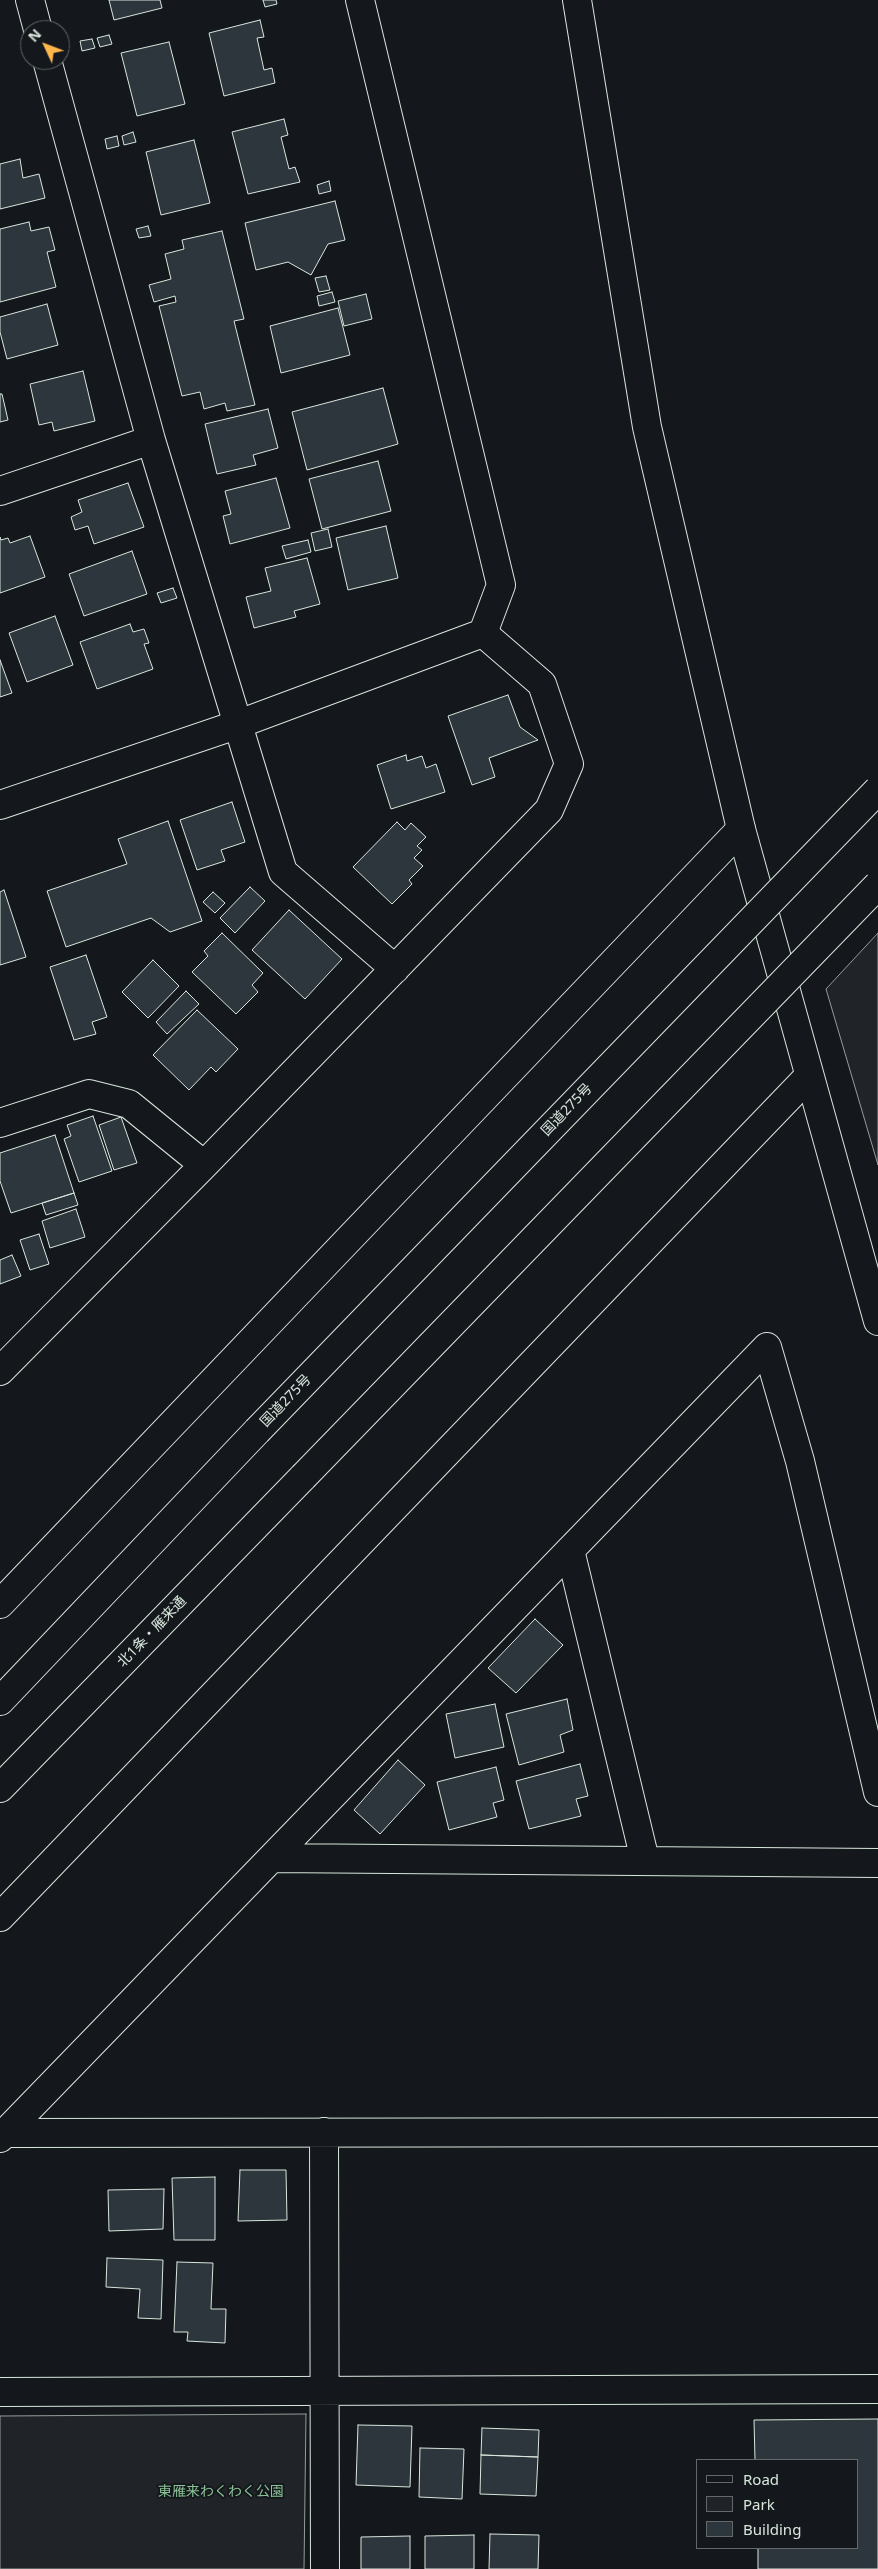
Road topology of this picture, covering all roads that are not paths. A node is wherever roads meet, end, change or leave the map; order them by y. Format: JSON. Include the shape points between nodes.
{"nodes":[{"id":1,"x":30,"y":0,"type":"edge"},
{"id":2,"x":360,"y":0,"type":"edge"},
{"id":3,"x":577,"y":0,"type":"edge"},
{"id":4,"x":35,"y":20,"type":"edge"},
{"id":5,"x":50,"y":70,"type":"edge"},
{"id":6,"x":151,"y":440,"type":"junction"},
{"id":7,"x":0,"y":491,"type":"edge"},
{"id":8,"x":483,"y":633,"type":"junction"},
{"id":9,"x":236,"y":725,"type":"junction"},
{"id":10,"x":878,"y":790,"type":"edge"},
{"id":11,"x":0,"y":805,"type":"edge"},
{"id":12,"x":741,"y":829,"type":"junction"},
{"id":13,"x":878,"y":885,"type":"edge"},
{"id":14,"x":395,"y":969,"type":"junction"},
{"id":15,"x":809,"y":1076,"type":"junction"},
{"id":16,"x":0,"y":1123,"type":"edge"},
{"id":17,"x":204,"y":1165,"type":"junction"},
{"id":18,"x":878,"y":1321,"type":"edge"},
{"id":19,"x":0,"y":1371,"type":"edge"},
{"id":20,"x":570,"y":1550,"type":"junction"},
{"id":21,"x":0,"y":1604,"type":"edge"},
{"id":22,"x":0,"y":1701,"type":"edge"},
{"id":23,"x":0,"y":1788,"type":"edge"},
{"id":24,"x":878,"y":1792,"type":"edge"},
{"id":25,"x":272,"y":1858,"type":"junction"},
{"id":26,"x":645,"y":1860,"type":"junction"},
{"id":27,"x":878,"y":1863,"type":"edge"},
{"id":28,"x":0,"y":1917,"type":"edge"},
{"id":29,"x":324,"y":2132,"type":"junction"},
{"id":30,"x":878,"y":2132,"type":"edge"},
{"id":31,"x":2,"y":2135,"type":"edge"},
{"id":32,"x":878,"y":2389,"type":"edge"},
{"id":33,"x":324,"y":2391,"type":"junction"},
{"id":34,"x":0,"y":2392,"type":"edge"},
{"id":35,"x":325,"y":2569,"type":"edge"}],
"edges":[{"from":1,"to":4,"type":"main road"},
{"from":2,"to":8,"type":"main road","via":[[501,585]]},
{"from":3,"to":12,"type":"main road","via":[[647,427]]},
{"from":5,"to":6,"type":"main road"},
{"from":6,"to":7,"type":"main road"},
{"from":6,"to":9,"type":"main road"},
{"from":8,"to":9,"type":"main road"},
{"from":8,"to":14,"type":"main road","via":[[542,684],[569,764],[549,810]]},
{"from":9,"to":11,"type":"main road"},
{"from":9,"to":14,"type":"main road","via":[[283,872]]},
{"from":10,"to":22,"type":"main road","name":"国道275号","bridge":true},
{"from":12,"to":15,"type":"main road"},
{"from":12,"to":21,"type":"main road"},
{"from":13,"to":23,"type":"main road","name":"北1条・雁来通","bridge":true},
{"from":14,"to":17,"type":"main road"},
{"from":15,"to":18,"type":"main road"},
{"from":15,"to":28,"type":"main road"},
{"from":16,"to":17,"type":"main road","via":[[89,1094],[129,1104]]},
{"from":17,"to":19,"type":"main road"},
{"from":20,"to":24,"type":"main road","via":[[767,1347],[800,1460]]},
{"from":20,"to":25,"type":"main road"},
{"from":20,"to":26,"type":"main road"},
{"from":25,"to":26,"type":"main road"},
{"from":25,"to":31,"type":"main road"},
{"from":26,"to":27,"type":"main road"},
{"from":29,"to":30,"type":"main road"},
{"from":29,"to":31,"type":"main road"},
{"from":29,"to":33,"type":"main road"},
{"from":32,"to":33,"type":"main road"},
{"from":33,"to":34,"type":"main road"},
{"from":33,"to":35,"type":"main road"}]}
